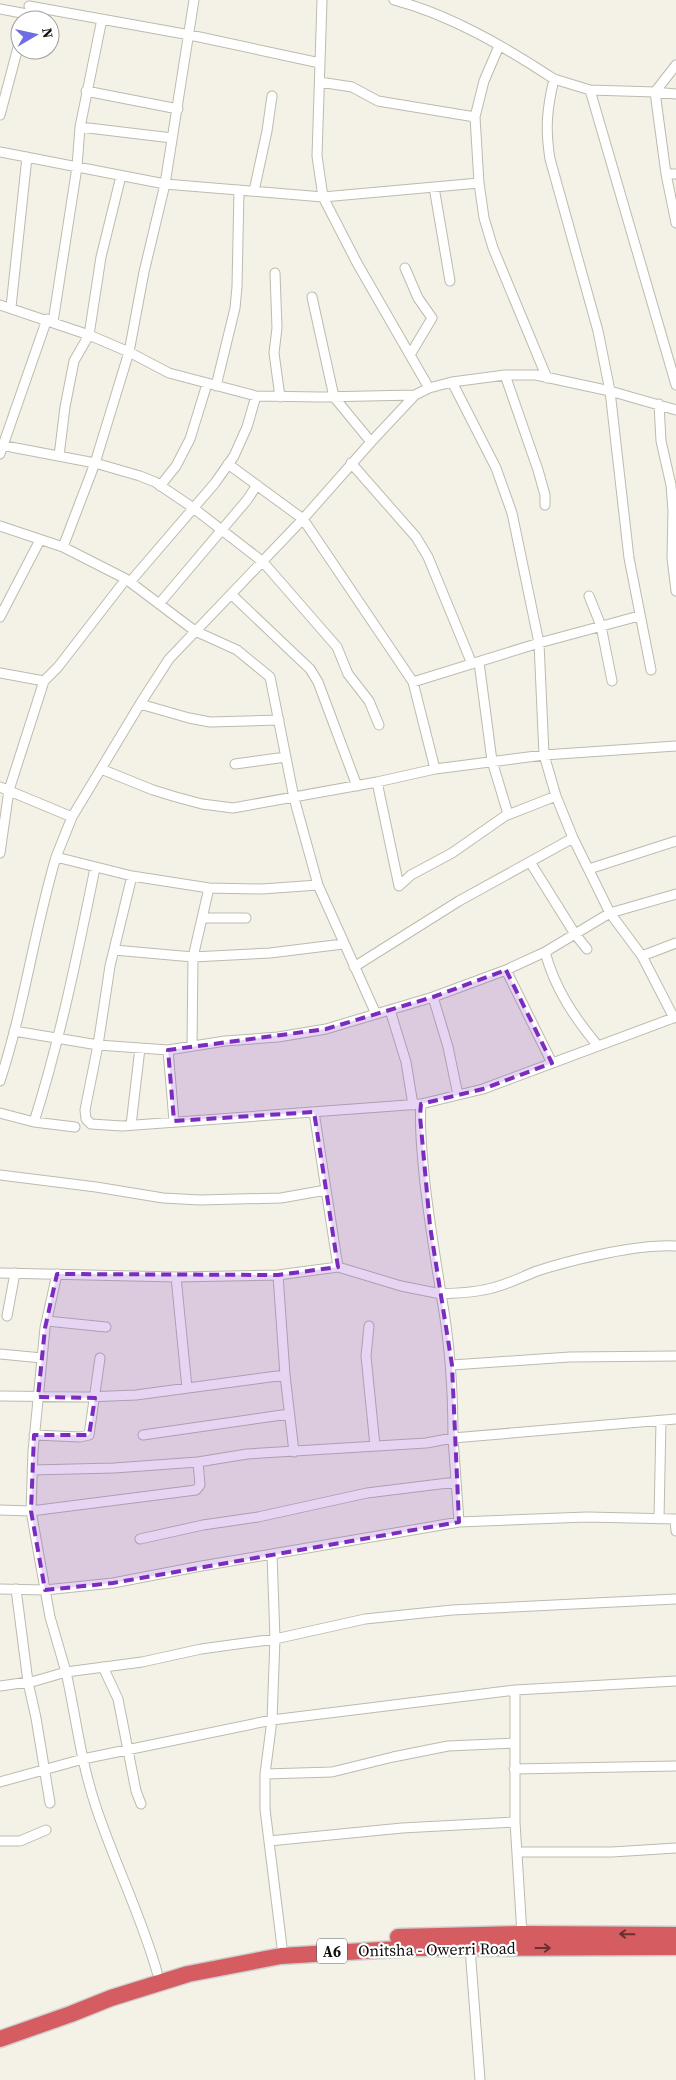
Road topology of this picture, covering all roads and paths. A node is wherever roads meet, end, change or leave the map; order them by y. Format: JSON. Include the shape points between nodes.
{"nodes":[{"id":1,"x":194,"y":0,"type":"edge"},
{"id":2,"x":322,"y":0,"type":"edge"},
{"id":3,"x":394,"y":0,"type":"edge"},
{"id":4,"x":0,"y":9,"type":"edge"},
{"id":5,"x":28,"y":10,"type":"edge"},
{"id":6,"x":60,"y":14,"type":"edge"},
{"id":7,"x":102,"y":19,"type":"junction"},
{"id":8,"x":190,"y":34,"type":"junction"},
{"id":9,"x":499,"y":46,"type":"junction"},
{"id":10,"x":15,"y":60,"type":"edge"},
{"id":11,"x":320,"y":62,"type":"junction"},
{"id":12,"x":676,"y":65,"type":"edge"},
{"id":13,"x":554,"y":79,"type":"junction"},
{"id":14,"x":320,"y":82,"type":"junction"},
{"id":15,"x":590,"y":90,"type":"junction"},
{"id":16,"x":86,"y":91,"type":"junction"},
{"id":17,"x":655,"y":92,"type":"junction"},
{"id":18,"x":676,"y":94,"type":"edge"},
{"id":19,"x":272,"y":96,"type":"dead end"},
{"id":20,"x":178,"y":109,"type":"junction"},
{"id":21,"x":0,"y":115,"type":"edge"},
{"id":22,"x":475,"y":117,"type":"junction"},
{"id":23,"x":80,"y":127,"type":"junction"},
{"id":24,"x":172,"y":138,"type":"junction"},
{"id":25,"x":0,"y":152,"type":"edge"},
{"id":26,"x":27,"y":157,"type":"junction"},
{"id":27,"x":78,"y":168,"type":"junction"},
{"id":28,"x":666,"y":174,"type":"junction"},
{"id":29,"x":676,"y":174,"type":"edge"},
{"id":30,"x":121,"y":176,"type":"junction"},
{"id":31,"x":479,"y":183,"type":"junction"},
{"id":32,"x":165,"y":184,"type":"junction"},
{"id":33,"x":434,"y":187,"type":"junction"},
{"id":34,"x":239,"y":190,"type":"junction"},
{"id":35,"x":254,"y":191,"type":"junction"},
{"id":36,"x":323,"y":197,"type":"junction"},
{"id":37,"x":675,"y":219,"type":"edge"},
{"id":38,"x":405,"y":268,"type":"dead end"},
{"id":39,"x":274,"y":273,"type":"dead end"},
{"id":40,"x":450,"y":281,"type":"dead end"},
{"id":41,"x":312,"y":297,"type":"dead end"},
{"id":42,"x":0,"y":305,"type":"edge"},
{"id":43,"x":11,"y":307,"type":"junction"},
{"id":44,"x":50,"y":320,"type":"junction"},
{"id":45,"x":89,"y":335,"type":"junction"},
{"id":46,"x":129,"y":352,"type":"junction"},
{"id":47,"x":410,"y":356,"type":"junction"},
{"id":48,"x":505,"y":375,"type":"junction"},
{"id":49,"x":547,"y":378,"type":"junction"},
{"id":50,"x":452,"y":382,"type":"junction"},
{"id":51,"x":211,"y":385,"type":"junction"},
{"id":52,"x":676,"y":385,"type":"edge"},
{"id":53,"x":430,"y":388,"type":"junction"},
{"id":54,"x":610,"y":391,"type":"junction"},
{"id":55,"x":415,"y":395,"type":"junction"},
{"id":56,"x":256,"y":396,"type":"junction"},
{"id":57,"x":280,"y":397,"type":"junction"},
{"id":58,"x":334,"y":397,"type":"junction"},
{"id":59,"x":659,"y":404,"type":"junction"},
{"id":60,"x":676,"y":410,"type":"edge"},
{"id":61,"x":371,"y":442,"type":"junction"},
{"id":62,"x":1,"y":448,"type":"edge"},
{"id":63,"x":59,"y":456,"type":"junction"},
{"id":64,"x":95,"y":463,"type":"junction"},
{"id":65,"x":351,"y":463,"type":"junction"},
{"id":66,"x":228,"y":464,"type":"junction"},
{"id":67,"x":257,"y":485,"type":"junction"},
{"id":68,"x":160,"y":486,"type":"junction"},
{"id":69,"x":545,"y":505,"type":"dead end"},
{"id":70,"x":192,"y":507,"type":"junction"},
{"id":71,"x":303,"y":519,"type":"junction"},
{"id":72,"x":0,"y":526,"type":"edge"},
{"id":73,"x":222,"y":530,"type":"junction"},
{"id":74,"x":40,"y":540,"type":"junction"},
{"id":75,"x":63,"y":548,"type":"junction"},
{"id":76,"x":263,"y":562,"type":"junction"},
{"id":77,"x":128,"y":581,"type":"junction"},
{"id":78,"x":676,"y":591,"type":"edge"},
{"id":79,"x":231,"y":594,"type":"junction"},
{"id":80,"x":589,"y":596,"type":"dead end"},
{"id":81,"x":159,"y":604,"type":"junction"},
{"id":82,"x":639,"y":616,"type":"junction"},
{"id":83,"x":0,"y":617,"type":"edge"},
{"id":84,"x":601,"y":626,"type":"junction"},
{"id":85,"x":195,"y":631,"type":"junction"},
{"id":86,"x":539,"y":643,"type":"junction"},
{"id":87,"x":476,"y":663,"type":"junction"},
{"id":88,"x":651,"y":670,"type":"dead end"},
{"id":89,"x":0,"y":673,"type":"edge"},
{"id":90,"x":44,"y":681,"type":"junction"},
{"id":91,"x":612,"y":681,"type":"dead end"},
{"id":92,"x":413,"y":682,"type":"junction"},
{"id":93,"x":140,"y":704,"type":"junction"},
{"id":94,"x":279,"y":720,"type":"junction"},
{"id":95,"x":380,"y":725,"type":"dead end"},
{"id":96,"x":676,"y":746,"type":"edge"},
{"id":97,"x":544,"y":755,"type":"junction"},
{"id":98,"x":286,"y":757,"type":"junction"},
{"id":99,"x":492,"y":761,"type":"junction"},
{"id":100,"x":235,"y":764,"type":"dead end"},
{"id":101,"x":435,"y":768,"type":"junction"},
{"id":102,"x":101,"y":769,"type":"junction"},
{"id":103,"x":377,"y":782,"type":"junction"},
{"id":104,"x":357,"y":786,"type":"junction"},
{"id":105,"x":4,"y":788,"type":"edge"},
{"id":106,"x":556,"y":796,"type":"junction"},
{"id":107,"x":294,"y":798,"type":"junction"},
{"id":108,"x":508,"y":814,"type":"junction"},
{"id":109,"x":72,"y":817,"type":"junction"},
{"id":110,"x":573,"y":838,"type":"junction"},
{"id":111,"x":676,"y":841,"type":"edge"},
{"id":112,"x":0,"y":851,"type":"edge"},
{"id":113,"x":56,"y":857,"type":"junction"},
{"id":114,"x":530,"y":862,"type":"junction"},
{"id":115,"x":96,"y":868,"type":"junction"},
{"id":116,"x":589,"y":869,"type":"junction"},
{"id":117,"x":132,"y":876,"type":"junction"},
{"id":118,"x":318,"y":885,"type":"junction"},
{"id":119,"x":209,"y":888,"type":"junction"},
{"id":120,"x":676,"y":894,"type":"edge"},
{"id":121,"x":610,"y":913,"type":"junction"},
{"id":122,"x":202,"y":918,"type":"junction"},
{"id":123,"x":246,"y":918,"type":"dead end"},
{"id":124,"x":575,"y":934,"type":"junction"},
{"id":125,"x":676,"y":943,"type":"edge"},
{"id":126,"x":343,"y":944,"type":"junction"},
{"id":127,"x":587,"y":949,"type":"dead end"},
{"id":128,"x":114,"y":950,"type":"junction"},
{"id":129,"x":545,"y":952,"type":"junction"},
{"id":130,"x":642,"y":956,"type":"junction"},
{"id":131,"x":193,"y":957,"type":"junction"},
{"id":132,"x":354,"y":967,"type":"junction"},
{"id":133,"x":506,"y":970,"type":"junction"},
{"id":134,"x":433,"y":997,"type":"junction"},
{"id":135,"x":390,"y":1010,"type":"junction"},
{"id":136,"x":376,"y":1014,"type":"junction"},
{"id":137,"x":675,"y":1018,"type":"edge"},
{"id":138,"x":14,"y":1031,"type":"junction"},
{"id":139,"x":56,"y":1038,"type":"junction"},
{"id":140,"x":98,"y":1045,"type":"junction"},
{"id":141,"x":192,"y":1046,"type":"junction"},
{"id":142,"x":598,"y":1046,"type":"junction"},
{"id":143,"x":140,"y":1048,"type":"junction"},
{"id":144,"x":168,"y":1050,"type":"junction"},
{"id":145,"x":552,"y":1063,"type":"junction"},
{"id":146,"x":0,"y":1081,"type":"edge"},
{"id":147,"x":458,"y":1095,"type":"junction"},
{"id":148,"x":417,"y":1105,"type":"junction"},
{"id":149,"x":314,"y":1112,"type":"junction"},
{"id":150,"x":0,"y":1114,"type":"edge"},
{"id":151,"x":34,"y":1122,"type":"junction"},
{"id":152,"x":174,"y":1122,"type":"junction"},
{"id":153,"x":131,"y":1125,"type":"junction"},
{"id":154,"x":75,"y":1127,"type":"dead end"},
{"id":155,"x":0,"y":1175,"type":"edge"},
{"id":156,"x":326,"y":1190,"type":"junction"},
{"id":157,"x":676,"y":1246,"type":"edge"},
{"id":158,"x":338,"y":1267,"type":"junction"},
{"id":159,"x":0,"y":1273,"type":"edge"},
{"id":160,"x":14,"y":1273,"type":"junction"},
{"id":161,"x":57,"y":1274,"type":"junction"},
{"id":162,"x":278,"y":1275,"type":"junction"},
{"id":163,"x":176,"y":1277,"type":"junction"},
{"id":164,"x":441,"y":1294,"type":"junction"},
{"id":165,"x":7,"y":1316,"type":"dead end"},
{"id":166,"x":47,"y":1321,"type":"junction"},
{"id":167,"x":369,"y":1326,"type":"dead end"},
{"id":168,"x":106,"y":1327,"type":"dead end"},
{"id":169,"x":0,"y":1354,"type":"edge"},
{"id":170,"x":676,"y":1356,"type":"edge"},
{"id":171,"x":42,"y":1358,"type":"junction"},
{"id":172,"x":100,"y":1358,"type":"dead end"},
{"id":173,"x":452,"y":1365,"type":"junction"},
{"id":174,"x":285,"y":1375,"type":"junction"},
{"id":175,"x":187,"y":1388,"type":"junction"},
{"id":176,"x":0,"y":1396,"type":"edge"},
{"id":177,"x":38,"y":1397,"type":"junction"},
{"id":178,"x":95,"y":1397,"type":"junction"},
{"id":179,"x":290,"y":1414,"type":"junction"},
{"id":180,"x":676,"y":1419,"type":"edge"},
{"id":181,"x":661,"y":1421,"type":"junction"},
{"id":182,"x":34,"y":1434,"type":"junction"},
{"id":183,"x":143,"y":1435,"type":"dead end"},
{"id":184,"x":453,"y":1438,"type":"junction"},
{"id":185,"x":375,"y":1446,"type":"junction"},
{"id":186,"x":294,"y":1452,"type":"junction"},
{"id":187,"x":198,"y":1462,"type":"junction"},
{"id":188,"x":32,"y":1470,"type":"junction"},
{"id":189,"x":456,"y":1482,"type":"junction"},
{"id":190,"x":0,"y":1510,"type":"edge"},
{"id":191,"x":31,"y":1511,"type":"junction"},
{"id":192,"x":659,"y":1519,"type":"junction"},
{"id":193,"x":676,"y":1519,"type":"edge"},
{"id":194,"x":459,"y":1522,"type":"junction"},
{"id":195,"x":676,"y":1531,"type":"edge"},
{"id":196,"x":140,"y":1539,"type":"dead end"},
{"id":197,"x":272,"y":1554,"type":"junction"},
{"id":198,"x":0,"y":1589,"type":"edge"},
{"id":199,"x":16,"y":1589,"type":"junction"},
{"id":200,"x":45,"y":1590,"type":"junction"},
{"id":201,"x":676,"y":1599,"type":"edge"},
{"id":202,"x":275,"y":1639,"type":"junction"},
{"id":203,"x":102,"y":1667,"type":"junction"},
{"id":204,"x":66,"y":1672,"type":"junction"},
{"id":205,"x":676,"y":1681,"type":"edge"},
{"id":206,"x":28,"y":1682,"type":"junction"},
{"id":207,"x":0,"y":1686,"type":"edge"},
{"id":208,"x":515,"y":1690,"type":"junction"},
{"id":209,"x":272,"y":1720,"type":"junction"},
{"id":210,"x":515,"y":1743,"type":"junction"},
{"id":211,"x":128,"y":1750,"type":"junction"},
{"id":212,"x":83,"y":1759,"type":"junction"},
{"id":213,"x":676,"y":1766,"type":"edge"},
{"id":214,"x":514,"y":1769,"type":"junction"},
{"id":215,"x":44,"y":1770,"type":"junction"},
{"id":216,"x":265,"y":1774,"type":"junction"},
{"id":217,"x":0,"y":1782,"type":"edge"},
{"id":218,"x":50,"y":1803,"type":"dead end"},
{"id":219,"x":141,"y":1804,"type":"dead end"},
{"id":220,"x":515,"y":1822,"type":"junction"},
{"id":221,"x":46,"y":1830,"type":"dead end"},
{"id":222,"x":0,"y":1841,"type":"edge"},
{"id":223,"x":269,"y":1841,"type":"junction"},
{"id":224,"x":676,"y":1848,"type":"edge"},
{"id":225,"x":518,"y":1852,"type":"junction"},
{"id":226,"x":522,"y":1934,"type":"junction"},
{"id":227,"x":676,"y":1935,"type":"edge"},
{"id":228,"x":282,"y":1947,"type":"junction"},
{"id":229,"x":676,"y":1947,"type":"edge"},
{"id":230,"x":470,"y":1948,"type":"junction"},
{"id":231,"x":157,"y":1972,"type":"junction"},
{"id":232,"x":0,"y":2027,"type":"edge"},
{"id":233,"x":0,"y":2039,"type":"edge"},
{"id":234,"x":480,"y":2080,"type":"edge"}],
"edges":[{"from":1,"to":8,"type":"street"},
{"from":2,"to":11,"type":"street"},
{"from":3,"to":9,"type":"street","via":[[430,13]]},
{"from":4,"to":5,"type":"street"},
{"from":6,"to":7,"type":"street"},
{"from":7,"to":8,"type":"street"},
{"from":7,"to":16,"type":"street"},
{"from":8,"to":11,"type":"street"},
{"from":8,"to":20,"type":"street"},
{"from":9,"to":13,"type":"street"},
{"from":9,"to":22,"type":"street","via":[[484,81]]},
{"from":10,"to":21,"type":"street"},
{"from":11,"to":14,"type":"street"},
{"from":12,"to":17,"type":"street"},
{"from":13,"to":15,"type":"street"},
{"from":13,"to":54,"type":"street","via":[[546,133],[550,160],[598,331]]},
{"from":14,"to":22,"type":"street","via":[[352,87],[378,101]]},
{"from":14,"to":36,"type":"street","via":[[317,156]]},
{"from":15,"to":17,"type":"street"},
{"from":15,"to":52,"type":"street"},
{"from":16,"to":20,"type":"street"},
{"from":16,"to":23,"type":"street"},
{"from":17,"to":18,"type":"street"},
{"from":17,"to":28,"type":"street"},
{"from":19,"to":35,"type":"street"},
{"from":20,"to":24,"type":"street"},
{"from":22,"to":31,"type":"street"},
{"from":23,"to":24,"type":"street"},
{"from":23,"to":27,"type":"street"},
{"from":24,"to":32,"type":"street"},
{"from":25,"to":26,"type":"street"},
{"from":26,"to":27,"type":"street"},
{"from":26,"to":43,"type":"street"},
{"from":27,"to":30,"type":"street"},
{"from":27,"to":44,"type":"street"},
{"from":28,"to":29,"type":"street"},
{"from":28,"to":37,"type":"street"},
{"from":30,"to":32,"type":"street"},
{"from":30,"to":45,"type":"street","via":[[101,257]]},
{"from":31,"to":33,"type":"street"},
{"from":31,"to":49,"type":"street","via":[[493,248]]},
{"from":32,"to":34,"type":"street"},
{"from":32,"to":46,"type":"street"},
{"from":33,"to":36,"type":"street"},
{"from":33,"to":40,"type":"street"},
{"from":34,"to":35,"type":"street"},
{"from":34,"to":51,"type":"street","via":[[235,308]]},
{"from":35,"to":36,"type":"street"},
{"from":36,"to":47,"type":"street"},
{"from":38,"to":47,"type":"street","via":[[418,298],[432,318]]},
{"from":39,"to":57,"type":"street","via":[[277,328],[274,353]]},
{"from":41,"to":58,"type":"street"},
{"from":42,"to":43,"type":"street"},
{"from":43,"to":44,"type":"street"},
{"from":44,"to":45,"type":"street"},
{"from":44,"to":62,"type":"street"},
{"from":45,"to":46,"type":"street"},
{"from":45,"to":63,"type":"street","via":[[74,361]]},
{"from":46,"to":51,"type":"street","via":[[169,373]]},
{"from":46,"to":64,"type":"street"},
{"from":47,"to":53,"type":"street"},
{"from":48,"to":49,"type":"street"},
{"from":48,"to":50,"type":"street"},
{"from":48,"to":69,"type":"street","via":[[538,470]]},
{"from":49,"to":54,"type":"street"},
{"from":50,"to":53,"type":"street"},
{"from":50,"to":86,"type":"street","via":[[496,468],[512,513]]},
{"from":51,"to":56,"type":"street"},
{"from":51,"to":68,"type":"street","via":[[190,439],[176,466]]},
{"from":53,"to":55,"type":"street"},
{"from":54,"to":59,"type":"street"},
{"from":54,"to":82,"type":"street","via":[[629,558]]},
{"from":55,"to":58,"type":"street"},
{"from":55,"to":61,"type":"street"},
{"from":56,"to":57,"type":"street"},
{"from":56,"to":66,"type":"street","via":[[247,428]]},
{"from":57,"to":58,"type":"street"},
{"from":58,"to":61,"type":"street"},
{"from":59,"to":60,"type":"street"},
{"from":59,"to":78,"type":"street","via":[[661,441],[671,485]]},
{"from":61,"to":65,"type":"street"},
{"from":62,"to":63,"type":"street"},
{"from":63,"to":64,"type":"street"},
{"from":64,"to":68,"type":"street","via":[[140,476]]},
{"from":64,"to":75,"type":"street"},
{"from":65,"to":71,"type":"street"},
{"from":65,"to":87,"type":"street","via":[[416,537],[428,556]]},
{"from":66,"to":67,"type":"street"},
{"from":66,"to":70,"type":"street"},
{"from":67,"to":71,"type":"street"},
{"from":67,"to":73,"type":"street"},
{"from":68,"to":70,"type":"street"},
{"from":70,"to":73,"type":"street"},
{"from":70,"to":77,"type":"street"},
{"from":71,"to":76,"type":"street"},
{"from":71,"to":92,"type":"street"},
{"from":72,"to":74,"type":"street"},
{"from":73,"to":76,"type":"street"},
{"from":73,"to":81,"type":"street"},
{"from":74,"to":75,"type":"street"},
{"from":74,"to":83,"type":"street"},
{"from":75,"to":77,"type":"street"},
{"from":76,"to":79,"type":"street"},
{"from":76,"to":95,"type":"street","via":[[337,647],[348,674],[369,701]]},
{"from":77,"to":81,"type":"street"},
{"from":77,"to":90,"type":"street"},
{"from":79,"to":85,"type":"street"},
{"from":79,"to":104,"type":"street","via":[[310,669],[318,682]]},
{"from":80,"to":84,"type":"street"},
{"from":81,"to":85,"type":"street"},
{"from":82,"to":84,"type":"street"},
{"from":82,"to":88,"type":"street"},
{"from":84,"to":86,"type":"street"},
{"from":84,"to":91,"type":"street"},
{"from":85,"to":93,"type":"street","via":[[169,659]]},
{"from":85,"to":94,"type":"street","via":[[237,650],[266,672],[272,683]]},
{"from":86,"to":87,"type":"street"},
{"from":86,"to":97,"type":"street"},
{"from":87,"to":92,"type":"street"},
{"from":87,"to":99,"type":"street"},
{"from":89,"to":90,"type":"street"},
{"from":90,"to":105,"type":"street"},
{"from":92,"to":101,"type":"street"},
{"from":93,"to":94,"type":"street","via":[[210,722]]},
{"from":93,"to":102,"type":"street"},
{"from":94,"to":98,"type":"street"},
{"from":96,"to":97,"type":"street"},
{"from":97,"to":99,"type":"street"},
{"from":97,"to":106,"type":"street"},
{"from":98,"to":100,"type":"street"},
{"from":98,"to":107,"type":"street"},
{"from":99,"to":101,"type":"street"},
{"from":99,"to":108,"type":"street"},
{"from":101,"to":103,"type":"street"},
{"from":102,"to":107,"type":"street","via":[[202,804],[232,808]]},
{"from":102,"to":109,"type":"street"},
{"from":103,"to":104,"type":"street"},
{"from":103,"to":108,"type":"street","via":[[399,886],[411,875],[452,853]]},
{"from":104,"to":107,"type":"street"},
{"from":105,"to":109,"type":"street"},
{"from":105,"to":112,"type":"street"},
{"from":106,"to":108,"type":"street"},
{"from":106,"to":110,"type":"street"},
{"from":107,"to":118,"type":"street"},
{"from":109,"to":113,"type":"street"},
{"from":110,"to":114,"type":"street"},
{"from":110,"to":116,"type":"street"},
{"from":111,"to":116,"type":"street"},
{"from":113,"to":115,"type":"street"},
{"from":113,"to":138,"type":"street"},
{"from":114,"to":124,"type":"street"},
{"from":114,"to":132,"type":"street","via":[[459,901]]},
{"from":115,"to":117,"type":"street"},
{"from":115,"to":139,"type":"street"},
{"from":116,"to":121,"type":"street"},
{"from":117,"to":119,"type":"street"},
{"from":117,"to":128,"type":"street"},
{"from":118,"to":119,"type":"street"},
{"from":118,"to":126,"type":"street"},
{"from":119,"to":122,"type":"street"},
{"from":120,"to":121,"type":"street"},
{"from":121,"to":124,"type":"street"},
{"from":121,"to":130,"type":"street"},
{"from":122,"to":123,"type":"street"},
{"from":122,"to":131,"type":"street"},
{"from":124,"to":127,"type":"street"},
{"from":124,"to":129,"type":"street"},
{"from":125,"to":130,"type":"street"},
{"from":126,"to":131,"type":"street","via":[[270,953]]},
{"from":126,"to":132,"type":"street"},
{"from":128,"to":131,"type":"street"},
{"from":128,"to":140,"type":"street"},
{"from":129,"to":133,"type":"street"},
{"from":129,"to":142,"type":"street","via":[[560,993]]},
{"from":130,"to":137,"type":"street"},
{"from":131,"to":141,"type":"street"},
{"from":132,"to":136,"type":"street"},
{"from":133,"to":134,"type":"street"},
{"from":133,"to":145,"type":"street"},
{"from":134,"to":135,"type":"street"},
{"from":134,"to":147,"type":"street"},
{"from":135,"to":136,"type":"street"},
{"from":135,"to":148,"type":"street"},
{"from":136,"to":141,"type":"street","via":[[326,1029]]},
{"from":137,"to":142,"type":"street"},
{"from":138,"to":139,"type":"street"},
{"from":138,"to":146,"type":"street"},
{"from":139,"to":140,"type":"street"},
{"from":139,"to":151,"type":"street","via":[[48,1080]]},
{"from":140,"to":143,"type":"street"},
{"from":140,"to":153,"type":"street","via":[[86,1119],[91,1124]]},
{"from":141,"to":144,"type":"street"},
{"from":142,"to":145,"type":"street"},
{"from":143,"to":144,"type":"street"},
{"from":143,"to":153,"type":"street"},
{"from":144,"to":152,"type":"street"},
{"from":145,"to":147,"type":"street"},
{"from":147,"to":148,"type":"street"},
{"from":148,"to":149,"type":"street"},
{"from":148,"to":164,"type":"street"},
{"from":149,"to":152,"type":"street"},
{"from":149,"to":156,"type":"street"},
{"from":150,"to":151,"type":"street"},
{"from":151,"to":154,"type":"street"},
{"from":152,"to":153,"type":"street"},
{"from":155,"to":156,"type":"street","via":[[163,1198],[200,1200],[281,1198]]},
{"from":156,"to":158,"type":"street"},
{"from":157,"to":164,"type":"street","via":[[636,1248],[586,1258],[483,1290]]},
{"from":158,"to":162,"type":"street"},
{"from":158,"to":164,"type":"street"},
{"from":159,"to":160,"type":"street"},
{"from":160,"to":161,"type":"street"},
{"from":160,"to":165,"type":"street"},
{"from":161,"to":163,"type":"street"},
{"from":161,"to":166,"type":"street"},
{"from":162,"to":163,"type":"street"},
{"from":162,"to":174,"type":"street"},
{"from":163,"to":175,"type":"street"},
{"from":164,"to":173,"type":"street"},
{"from":166,"to":168,"type":"street"},
{"from":166,"to":171,"type":"street"},
{"from":167,"to":185,"type":"street","via":[[366,1356]]},
{"from":169,"to":171,"type":"street"},
{"from":170,"to":173,"type":"street","via":[[570,1357]]},
{"from":171,"to":177,"type":"street"},
{"from":172,"to":178,"type":"street"},
{"from":173,"to":184,"type":"street"},
{"from":174,"to":175,"type":"street"},
{"from":174,"to":179,"type":"street"},
{"from":175,"to":178,"type":"street"},
{"from":176,"to":177,"type":"street"},
{"from":177,"to":178,"type":"street"},
{"from":177,"to":182,"type":"street"},
{"from":178,"to":182,"type":"street","via":[[89,1435]]},
{"from":179,"to":183,"type":"street"},
{"from":179,"to":186,"type":"street"},
{"from":180,"to":181,"type":"street"},
{"from":181,"to":184,"type":"street"},
{"from":181,"to":192,"type":"street"},
{"from":182,"to":188,"type":"street"},
{"from":184,"to":185,"type":"street"},
{"from":184,"to":189,"type":"street"},
{"from":185,"to":186,"type":"street"},
{"from":186,"to":187,"type":"street","via":[[247,1454]]},
{"from":187,"to":188,"type":"street"},
{"from":187,"to":191,"type":"street","via":[[200,1485],[196,1490]]},
{"from":188,"to":191,"type":"street"},
{"from":189,"to":194,"type":"street"},
{"from":189,"to":196,"type":"street","via":[[367,1493]]},
{"from":190,"to":191,"type":"street"},
{"from":191,"to":200,"type":"street"},
{"from":192,"to":193,"type":"street"},
{"from":192,"to":194,"type":"street","via":[[557,1517]]},
{"from":193,"to":195,"type":"street"},
{"from":194,"to":197,"type":"street"},
{"from":197,"to":200,"type":"street","via":[[113,1583]]},
{"from":197,"to":202,"type":"street"},
{"from":198,"to":199,"type":"street"},
{"from":199,"to":200,"type":"street"},
{"from":199,"to":206,"type":"street"},
{"from":200,"to":204,"type":"street"},
{"from":201,"to":202,"type":"street","via":[[452,1610],[365,1620]]},
{"from":202,"to":203,"type":"street"},
{"from":202,"to":209,"type":"street"},
{"from":203,"to":204,"type":"street"},
{"from":203,"to":211,"type":"street","via":[[118,1699]]},
{"from":204,"to":206,"type":"street"},
{"from":204,"to":212,"type":"street"},
{"from":205,"to":208,"type":"street"},
{"from":206,"to":207,"type":"street"},
{"from":206,"to":215,"type":"street"},
{"from":208,"to":209,"type":"street"},
{"from":208,"to":210,"type":"street"},
{"from":209,"to":211,"type":"street"},
{"from":209,"to":216,"type":"street"},
{"from":210,"to":214,"type":"street"},
{"from":210,"to":216,"type":"street","via":[[448,1746],[332,1772]]},
{"from":211,"to":212,"type":"street"},
{"from":211,"to":219,"type":"street"},
{"from":212,"to":215,"type":"street"},
{"from":212,"to":231,"type":"street","via":[[96,1807]]},
{"from":213,"to":214,"type":"street"},
{"from":214,"to":220,"type":"street"},
{"from":215,"to":217,"type":"street"},
{"from":215,"to":218,"type":"street"},
{"from":216,"to":223,"type":"street"},
{"from":220,"to":223,"type":"street","via":[[402,1828]]},
{"from":220,"to":225,"type":"street"},
{"from":221,"to":222,"type":"street","via":[[20,1841]]},
{"from":223,"to":228,"type":"street"},
{"from":224,"to":225,"type":"street"},
{"from":225,"to":226,"type":"street"},
{"from":227,"to":226,"type":"highway","name":"Onitsha - Owerri Road","number":"A6","one_way":true},
{"from":226,"to":228,"type":"highway","name":"Onitsha - Owerri Road","number":"A6","via":[[356,1939]]},
{"from":228,"to":231,"type":"highway","name":"Onitsha - Owerri Road","number":"A6","via":[[193,1962]]},
{"from":230,"to":229,"type":"highway","name":"Onitsha - Owerri Road","number":"A6","one_way":true},
{"from":230,"to":233,"type":"highway","name":"Onitsha - Owerri Road","number":"A6","via":[[281,1956],[188,1974]]},
{"from":230,"to":234,"type":"street"},
{"from":231,"to":232,"type":"highway","name":"Onitsha - Owerri Road","number":"A6"}]}
